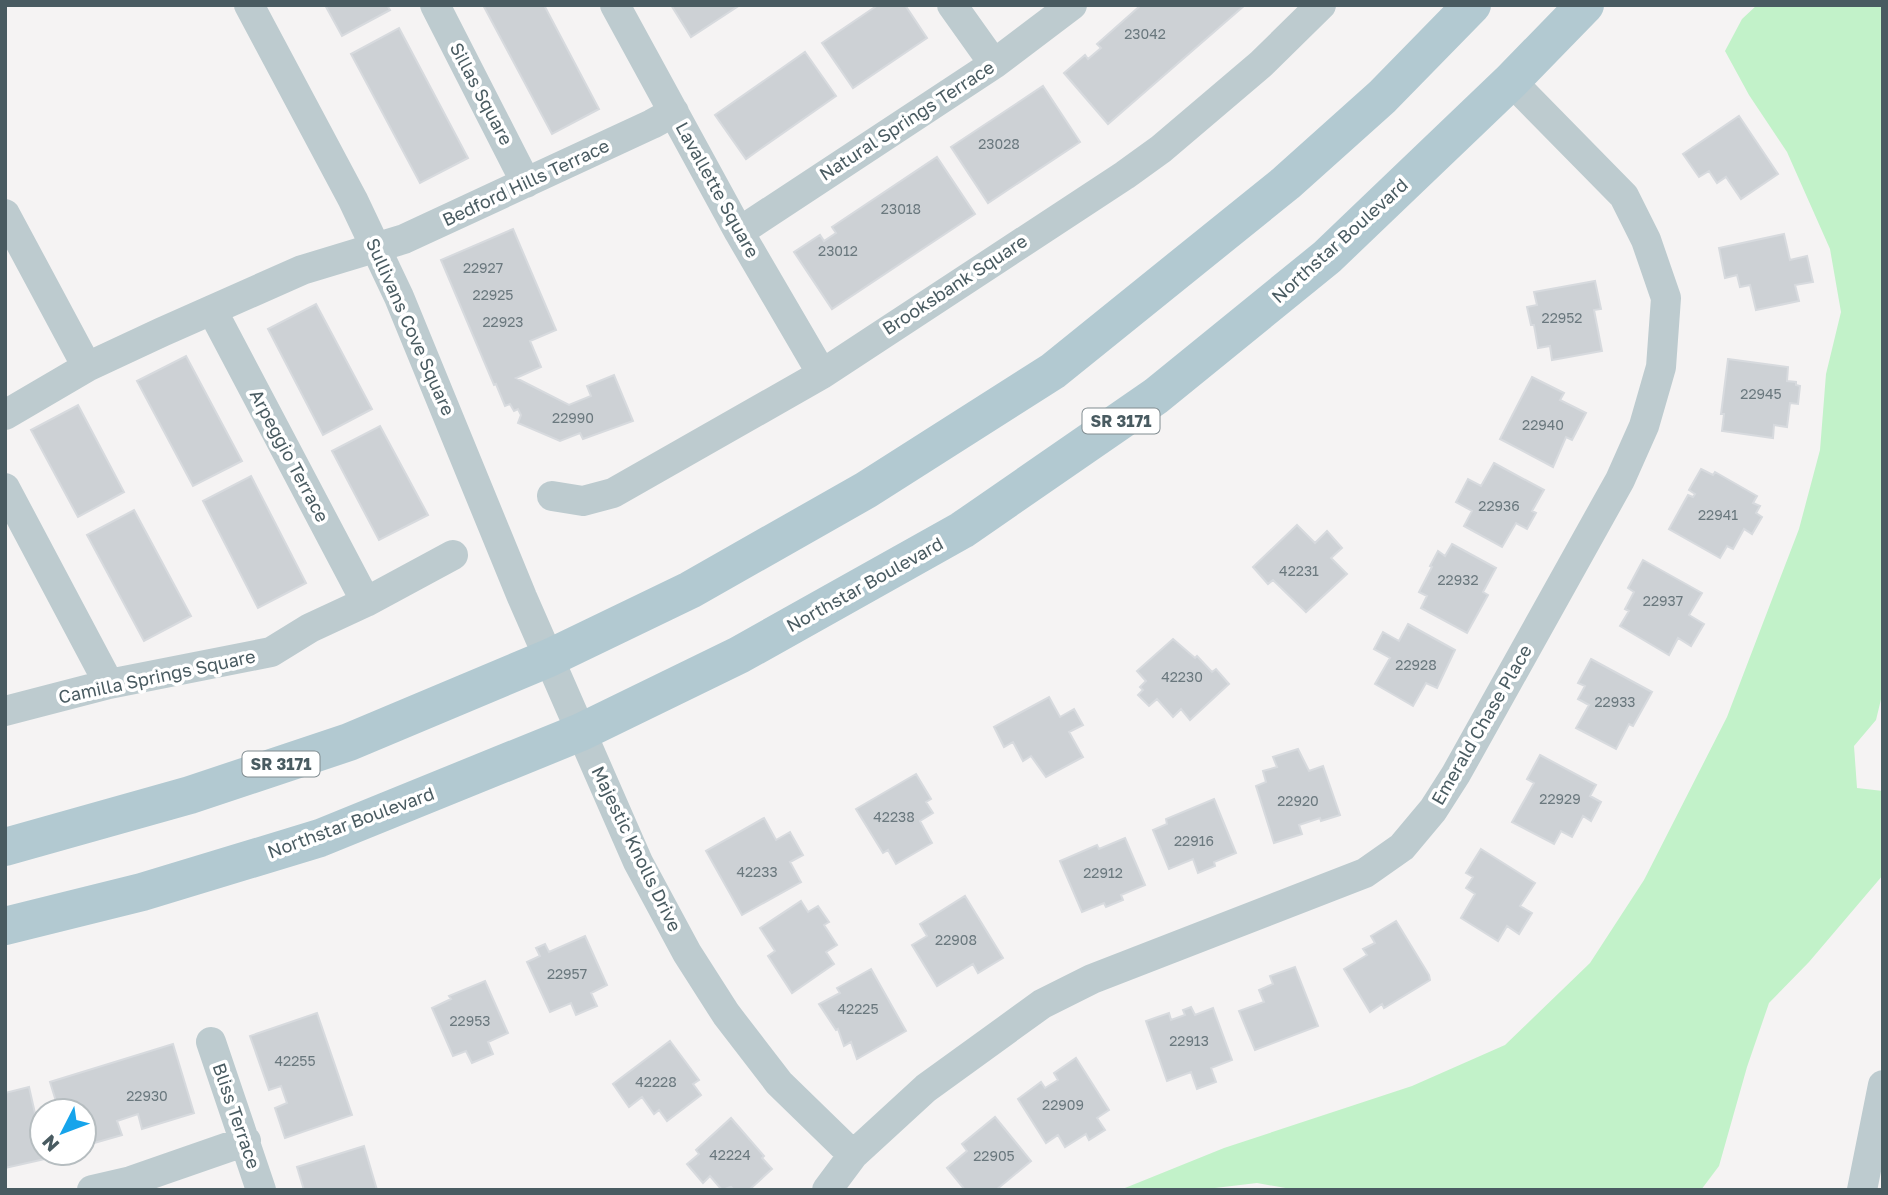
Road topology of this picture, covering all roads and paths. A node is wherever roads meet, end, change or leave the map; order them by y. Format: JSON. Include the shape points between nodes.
{"nodes":[{"id":1,"x":249,"y":5,"type":"edge"},
{"id":2,"x":435,"y":5,"type":"edge"},
{"id":3,"x":615,"y":5,"type":"edge"},
{"id":4,"x":952,"y":5,"type":"edge"},
{"id":5,"x":1072,"y":5,"type":"edge"},
{"id":6,"x":1321,"y":5,"type":"edge"},
{"id":7,"x":1472,"y":5,"type":"edge"},
{"id":8,"x":1585,"y":5,"type":"edge"},
{"id":9,"x":994,"y":64,"type":"junction"},
{"id":10,"x":1511,"y":81,"type":"junction"},
{"id":11,"x":674,"y":112,"type":"junction"},
{"id":12,"x":526,"y":183,"type":"junction"},
{"id":13,"x":5,"y":214,"type":"edge"},
{"id":14,"x":739,"y":232,"type":"junction"},
{"id":15,"x":375,"y":247,"type":"junction"},
{"id":16,"x":212,"y":310,"type":"junction"},
{"id":17,"x":87,"y":367,"type":"junction"},
{"id":18,"x":822,"y":374,"type":"junction"},
{"id":19,"x":5,"y":415,"type":"edge"},
{"id":20,"x":5,"y":488,"type":"edge"},
{"id":21,"x":552,"y":496,"type":"dead end"},
{"id":22,"x":453,"y":555,"type":"dead end"},
{"id":23,"x":366,"y":602,"type":"junction"},
{"id":24,"x":549,"y":658,"type":"junction"},
{"id":25,"x":109,"y":684,"type":"junction"},
{"id":26,"x":5,"y":710,"type":"edge"},
{"id":27,"x":581,"y":732,"type":"junction"},
{"id":28,"x":5,"y":847,"type":"edge"},
{"id":29,"x":5,"y":926,"type":"edge"},
{"id":30,"x":211,"y":1042,"type":"dead end"},
{"id":31,"x":1883,"y":1085,"type":"edge"},
{"id":32,"x":246,"y":1141,"type":"junction"},
{"id":33,"x":853,"y":1155,"type":"junction"},
{"id":34,"x":92,"y":1190,"type":"edge"},
{"id":35,"x":261,"y":1190,"type":"edge"},
{"id":36,"x":827,"y":1190,"type":"edge"},
{"id":37,"x":1862,"y":1190,"type":"edge"}],
"edges":[{"from":1,"to":15,"type":"street","name":"Sullivans Cove Square"},
{"from":2,"to":12,"type":"street","name":"Sillas Square"},
{"from":3,"to":11,"type":"street","name":"Lavallette Square"},
{"from":4,"to":9,"type":"street"},
{"from":5,"to":9,"type":"street","name":"Natural Springs Terrace"},
{"from":6,"to":18,"type":"street","name":"Brooksbank Square","via":[[1261,64],[1161,149]]},
{"from":7,"to":24,"type":"main road","number":"SR 3171","via":[[1382,97],[1286,183],[1053,372],[776,542],[690,590]]},
{"from":8,"to":10,"type":"main road","name":"Northstar Boulevard","number":"SR 3171"},
{"from":9,"to":14,"type":"street","name":"Natural Springs Terrace"},
{"from":10,"to":27,"type":"main road","name":"Northstar Boulevard","number":"SR 3171","via":[[1327,257],[1156,396],[962,530],[739,655]]},
{"from":10,"to":33,"type":"street","name":"Emerald Chase Place","via":[[1624,197],[1646,240],[1666,298],[1661,367],[1625,469],[1456,774],[1402,847],[1365,873],[1092,979],[1042,1004],[926,1088]]},
{"from":11,"to":12,"type":"street","name":"Bedford Hills Terrace"},
{"from":11,"to":14,"type":"street","name":"Lavallette Square"},
{"from":12,"to":15,"type":"street","name":"Bedford Hills Terrace","via":[[404,239]]},
{"from":13,"to":17,"type":"street"},
{"from":14,"to":18,"type":"street","name":"Lavallette Square"},
{"from":15,"to":16,"type":"street","via":[[302,270]]},
{"from":15,"to":24,"type":"street","name":"Sullivans Cove Square","via":[[421,344]]},
{"from":16,"to":17,"type":"street"},
{"from":16,"to":23,"type":"street","name":"Arpeggio Terrace"},
{"from":17,"to":19,"type":"street"},
{"from":18,"to":21,"type":"street","name":"Brooksbank Square","via":[[613,493],[583,501]]},
{"from":20,"to":25,"type":"street"},
{"from":22,"to":23,"type":"street","name":"Camilla Springs Square"},
{"from":23,"to":25,"type":"street","name":"Camilla Springs Square","via":[[271,652]]},
{"from":24,"to":27,"type":"street","name":"Majestic Knolls Drive"},
{"from":24,"to":28,"type":"main road","number":"SR 3171","via":[[349,742],[190,795]]},
{"from":25,"to":26,"type":"street","name":"Camilla Springs Square"},
{"from":27,"to":29,"type":"main road","name":"Northstar Boulevard","number":"SR 3171","via":[[320,838],[142,892]]},
{"from":27,"to":33,"type":"street","name":"Majestic Knolls Drive","via":[[643,872],[726,1014],[779,1083]]},
{"from":30,"to":32,"type":"street","name":"Bliss Terrace"},
{"from":31,"to":37,"type":"street"},
{"from":32,"to":34,"type":"street"},
{"from":32,"to":35,"type":"street","name":"Bliss Terrace"},
{"from":33,"to":36,"type":"street","name":"Emerald Chase Place"}]}
